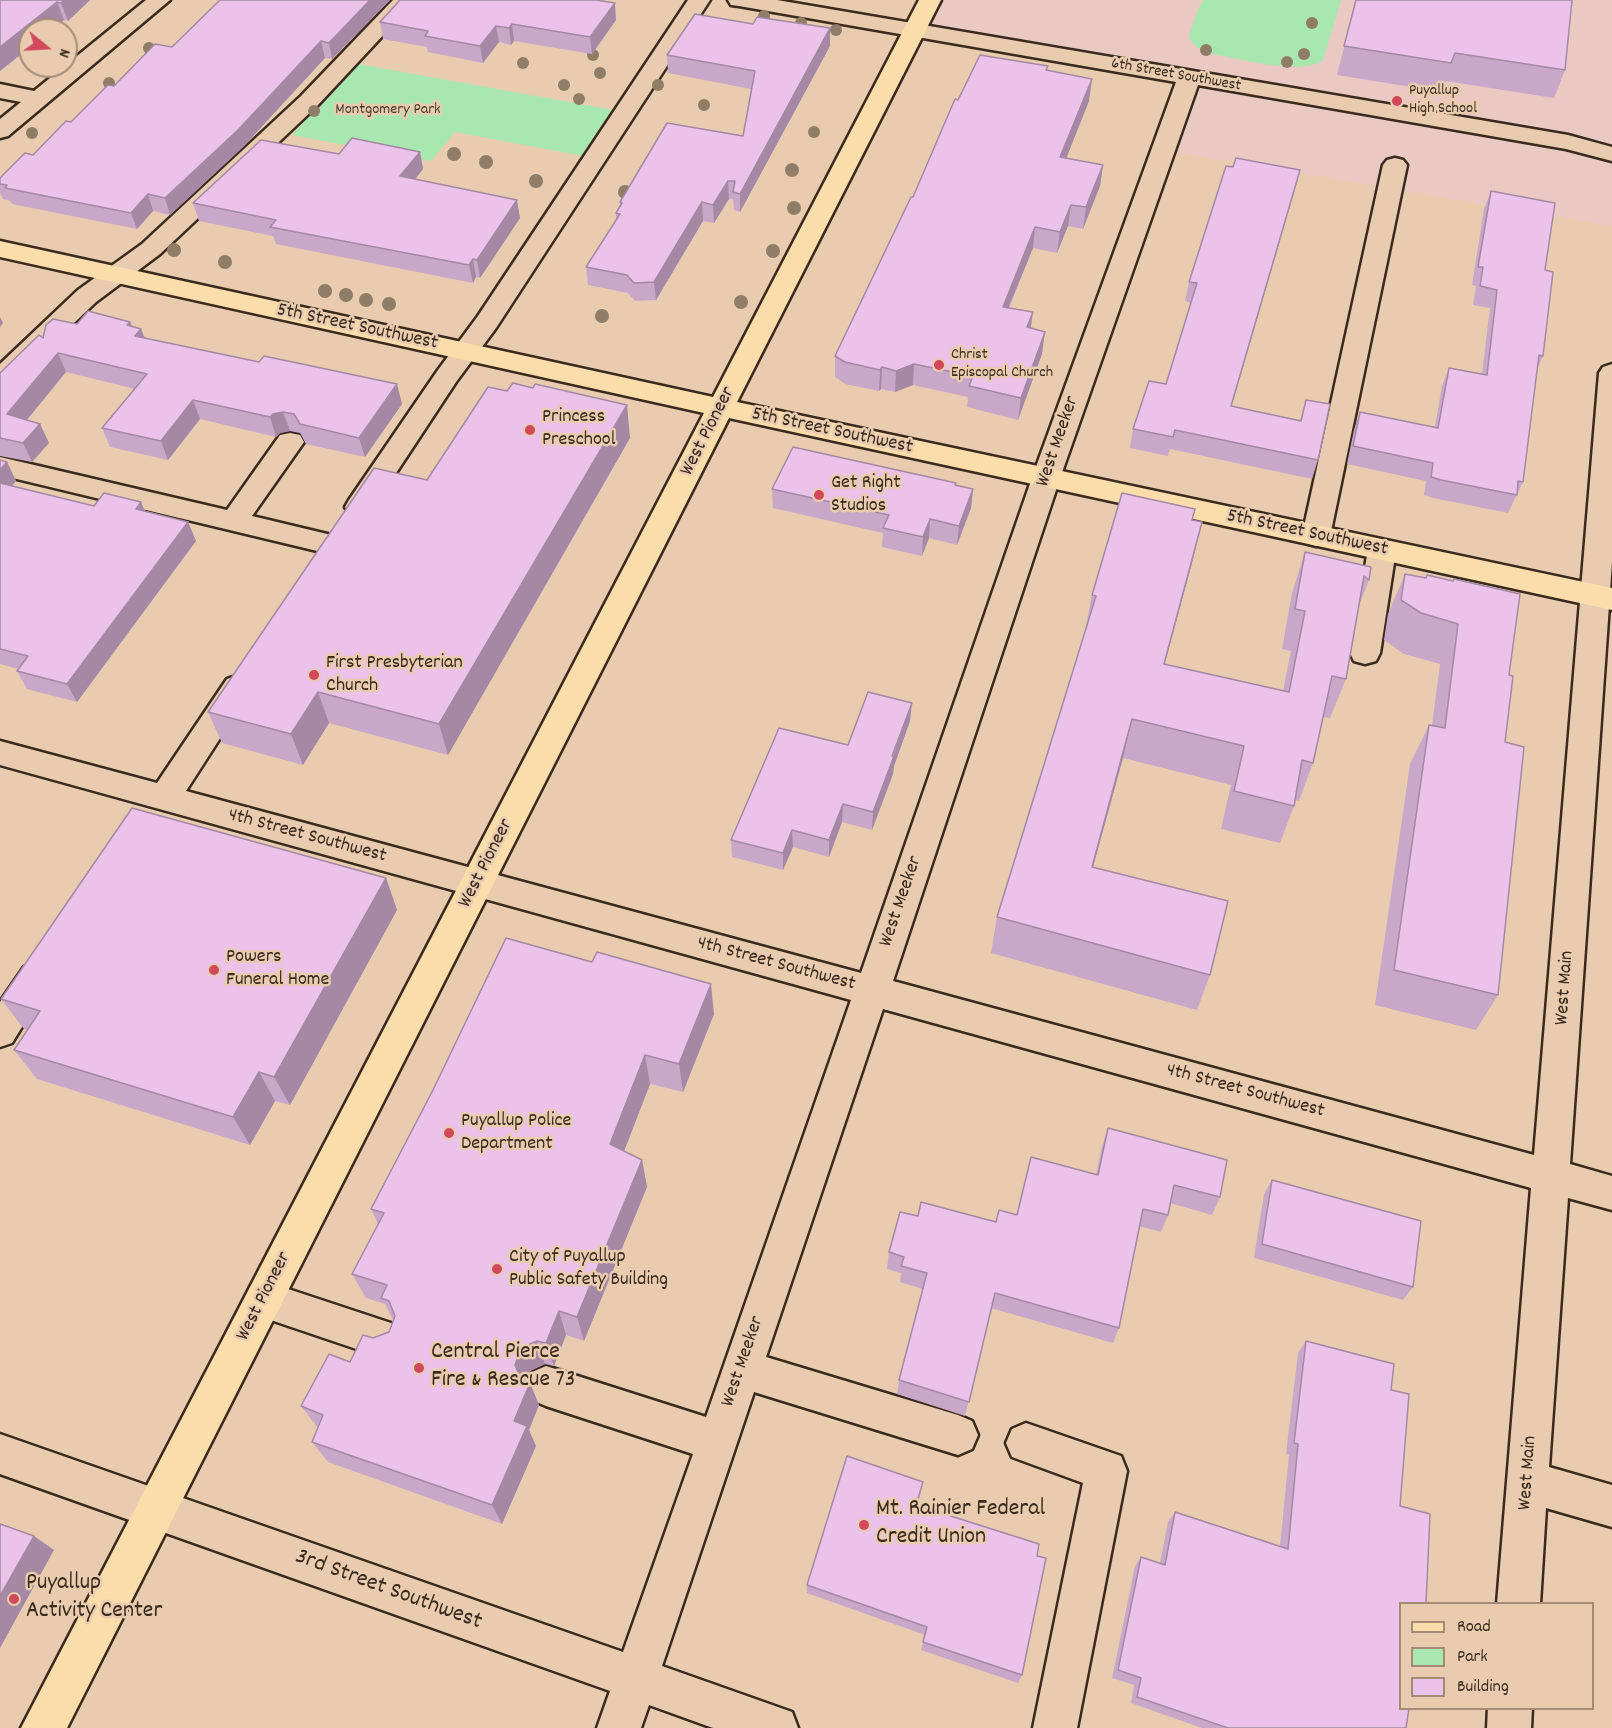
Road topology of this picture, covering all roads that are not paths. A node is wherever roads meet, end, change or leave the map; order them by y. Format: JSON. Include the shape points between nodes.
{"nodes":[{"id":1,"x":159,"y":0,"type":"edge"},
{"id":2,"x":405,"y":0,"type":"edge"},
{"id":3,"x":699,"y":0,"type":"edge"},
{"id":4,"x":739,"y":0,"type":"edge"},
{"id":5,"x":930,"y":0,"type":"edge"},
{"id":6,"x":914,"y":32,"type":"junction"},
{"id":7,"x":1189,"y":78,"type":"junction"},
{"id":8,"x":0,"y":91,"type":"edge"},
{"id":9,"x":39,"y":99,"type":"junction"},
{"id":10,"x":0,"y":131,"type":"edge"},
{"id":11,"x":1612,"y":154,"type":"edge"},
{"id":12,"x":1395,"y":165,"type":"dead end"},
{"id":13,"x":0,"y":249,"type":"edge"},
{"id":14,"x":117,"y":275,"type":"junction"},
{"id":15,"x":467,"y":352,"type":"junction"},
{"id":16,"x":1612,"y":373,"type":"edge"},
{"id":17,"x":0,"y":379,"type":"edge"},
{"id":18,"x":721,"y":408,"type":"junction"},
{"id":19,"x":290,"y":442,"type":"dead end"},
{"id":20,"x":0,"y":466,"type":"edge"},
{"id":21,"x":1046,"y":478,"type":"junction"},
{"id":22,"x":233,"y":522,"type":"junction"},
{"id":23,"x":1316,"y":536,"type":"junction"},
{"id":24,"x":1382,"y":550,"type":"junction"},
{"id":25,"x":1603,"y":598,"type":"edge"},
{"id":26,"x":1365,"y":653,"type":"dead end"},
{"id":27,"x":254,"y":664,"type":"edge"},
{"id":28,"x":0,"y":753,"type":"edge"},
{"id":29,"x":154,"y":804,"type":"junction"},
{"id":30,"x":477,"y":884,"type":"junction"},
{"id":31,"x":56,"y":948,"type":"edge"},
{"id":32,"x":872,"y":991,"type":"junction"},
{"id":33,"x":0,"y":1032,"type":"edge"},
{"id":34,"x":1552,"y":1176,"type":"junction"},
{"id":35,"x":1612,"y":1193,"type":"edge"},
{"id":36,"x":264,"y":1300,"type":"junction"},
{"id":37,"x":386,"y":1340,"type":"edge"},
{"id":38,"x":742,"y":1369,"type":"junction"},
{"id":39,"x":546,"y":1386,"type":"dead end"},
{"id":40,"x":958,"y":1434,"type":"dead end"},
{"id":41,"x":717,"y":1441,"type":"junction"},
{"id":42,"x":1026,"y":1443,"type":"dead end"},
{"id":43,"x":0,"y":1454,"type":"edge"},
{"id":44,"x":1528,"y":1482,"type":"junction"},
{"id":45,"x":1612,"y":1506,"type":"edge"},
{"id":46,"x":156,"y":1509,"type":"junction"},
{"id":47,"x":1518,"y":1602,"type":"edge"},
{"id":48,"x":635,"y":1678,"type":"junction"},
{"id":49,"x":1510,"y":1710,"type":"edge"},
{"id":50,"x":43,"y":1728,"type":"edge"},
{"id":51,"x":619,"y":1728,"type":"edge"},
{"id":52,"x":776,"y":1728,"type":"edge"},
{"id":53,"x":1055,"y":1728,"type":"edge"},
{"id":54,"x":1509,"y":1728,"type":"edge"}],
"edges":[{"from":1,"to":9,"type":"street"},
{"from":2,"to":14,"type":"street","via":[[302,107],[151,249]]},
{"from":3,"to":15,"type":"street"},
{"from":4,"to":6,"type":"street","name":"6th Street Southwest"},
{"from":5,"to":6,"type":"main road","name":"West Pioneer"},
{"from":6,"to":7,"type":"street","name":"6th Street Southwest"},
{"from":6,"to":18,"type":"main road","name":"West Pioneer"},
{"from":7,"to":11,"type":"street","name":"6th Street Southwest","via":[[1568,142]]},
{"from":7,"to":21,"type":"street","name":"West Meeker"},
{"from":8,"to":9,"type":"street"},
{"from":9,"to":10,"type":"street"},
{"from":12,"to":23,"type":"street"},
{"from":13,"to":14,"type":"main road","name":"5th Street Southwest"},
{"from":14,"to":15,"type":"main road","name":"5th Street Southwest"},
{"from":14,"to":17,"type":"street","via":[[87,296]]},
{"from":15,"to":18,"type":"main road","name":"5th Street Southwest"},
{"from":15,"to":22,"type":"street","via":[[327,555]]},
{"from":16,"to":25,"type":"street","name":"West Main"},
{"from":18,"to":21,"type":"main road","name":"5th Street Southwest"},
{"from":18,"to":30,"type":"main road","name":"West Pioneer"},
{"from":19,"to":22,"type":"street"},
{"from":20,"to":22,"type":"street"},
{"from":21,"to":23,"type":"main road","name":"5th Street Southwest"},
{"from":21,"to":32,"type":"street","name":"West Meeker"},
{"from":23,"to":24,"type":"main road","name":"5th Street Southwest"},
{"from":24,"to":25,"type":"main road","name":"5th Street Southwest"},
{"from":24,"to":26,"type":"street"},
{"from":25,"to":34,"type":"street","name":"West Main"},
{"from":27,"to":29,"type":"street"},
{"from":28,"to":29,"type":"street","name":"4th Street Southwest"},
{"from":29,"to":30,"type":"street","name":"4th Street Southwest"},
{"from":30,"to":32,"type":"street","name":"4th Street Southwest"},
{"from":30,"to":36,"type":"main road","name":"West Pioneer"},
{"from":31,"to":33,"type":"street"},
{"from":32,"to":34,"type":"street","name":"4th Street Southwest"},
{"from":32,"to":38,"type":"street","name":"West Meeker"},
{"from":34,"to":35,"type":"street","name":"4th Street Southwest"},
{"from":34,"to":44,"type":"street","name":"West Main"},
{"from":36,"to":37,"type":"street"},
{"from":36,"to":46,"type":"main road","name":"West Pioneer"},
{"from":38,"to":40,"type":"street"},
{"from":38,"to":41,"type":"street","name":"West Meeker"},
{"from":39,"to":41,"type":"street"},
{"from":41,"to":48,"type":"street","name":"West Meeker"},
{"from":42,"to":53,"type":"street","via":[[1106,1470]]},
{"from":43,"to":46,"type":"street","name":"3rd Street Southwest"},
{"from":44,"to":45,"type":"street"},
{"from":44,"to":47,"type":"street","name":"West Main"},
{"from":46,"to":48,"type":"street","name":"3rd Street Southwest"},
{"from":46,"to":50,"type":"main road","name":"West Pioneer"},
{"from":48,"to":51,"type":"street","name":"West Meeker"},
{"from":48,"to":52,"type":"street","name":"3rd Street Southwest"},
{"from":49,"to":54,"type":"street"}]}
